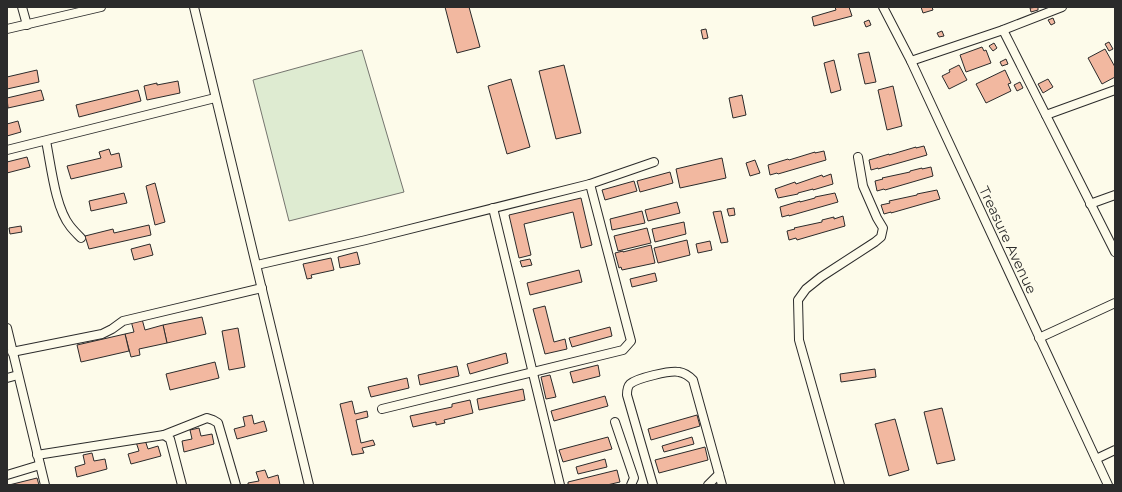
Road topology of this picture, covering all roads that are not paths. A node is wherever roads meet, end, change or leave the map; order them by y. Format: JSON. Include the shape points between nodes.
{"nodes":[{"id":1,"x":22,"y":7,"type":"edge"},
{"id":2,"x":101,"y":7,"type":"edge"},
{"id":3,"x":194,"y":7,"type":"edge"},
{"id":4,"x":883,"y":7,"type":"edge"},
{"id":5,"x":1062,"y":7,"type":"edge"},
{"id":6,"x":27,"y":25,"type":"junction"},
{"id":7,"x":7,"y":29,"type":"edge"},
{"id":8,"x":1003,"y":30,"type":"junction"},
{"id":9,"x":911,"y":61,"type":"junction"},
{"id":10,"x":1115,"y":90,"type":"edge"},
{"id":11,"x":215,"y":98,"type":"junction"},
{"id":12,"x":1046,"y":115,"type":"junction"},
{"id":13,"x":46,"y":141,"type":"junction"},
{"id":14,"x":7,"y":150,"type":"edge"},
{"id":15,"x":858,"y":157,"type":"dead end"},
{"id":16,"x":654,"y":162,"type":"dead end"},
{"id":17,"x":590,"y":184,"type":"junction"},
{"id":18,"x":1115,"y":195,"type":"edge"},
{"id":19,"x":1090,"y":204,"type":"junction"},
{"id":20,"x":493,"y":208,"type":"junction"},
{"id":21,"x":81,"y":238,"type":"dead end"},
{"id":22,"x":1115,"y":252,"type":"edge"},
{"id":23,"x":257,"y":265,"type":"junction"},
{"id":24,"x":262,"y":288,"type":"junction"},
{"id":25,"x":1115,"y":303,"type":"edge"},
{"id":26,"x":7,"y":328,"type":"edge"},
{"id":27,"x":1039,"y":338,"type":"junction"},
{"id":28,"x":12,"y":352,"type":"junction"},
{"id":29,"x":533,"y":373,"type":"junction"},
{"id":30,"x":18,"y":375,"type":"junction"},
{"id":31,"x":7,"y":378,"type":"edge"},
{"id":32,"x":382,"y":409,"type":"dead end"},
{"id":33,"x":615,"y":422,"type":"dead end"},
{"id":34,"x":164,"y":434,"type":"junction"},
{"id":35,"x":1115,"y":450,"type":"edge"},
{"id":36,"x":37,"y":455,"type":"junction"},
{"id":37,"x":1096,"y":459,"type":"junction"},
{"id":38,"x":40,"y":465,"type":"junction"},
{"id":39,"x":719,"y":474,"type":"junction"},
{"id":40,"x":7,"y":475,"type":"edge"},
{"id":41,"x":45,"y":485,"type":"edge"},
{"id":42,"x":182,"y":485,"type":"edge"},
{"id":43,"x":236,"y":485,"type":"edge"},
{"id":44,"x":309,"y":485,"type":"edge"},
{"id":45,"x":560,"y":485,"type":"edge"},
{"id":46,"x":631,"y":485,"type":"edge"},
{"id":47,"x":653,"y":485,"type":"edge"},
{"id":48,"x":708,"y":485,"type":"edge"},
{"id":49,"x":722,"y":485,"type":"edge"},
{"id":50,"x":840,"y":485,"type":"edge"},
{"id":51,"x":1108,"y":485,"type":"edge"}],
"edges":[{"from":1,"to":6,"type":"street"},
{"from":2,"to":6,"type":"street"},
{"from":3,"to":11,"type":"street"},
{"from":4,"to":9,"type":"street","name":"Treasure Avenue"},
{"from":5,"to":8,"type":"street"},
{"from":6,"to":7,"type":"street"},
{"from":8,"to":9,"type":"street"},
{"from":8,"to":12,"type":"street"},
{"from":9,"to":27,"type":"street","name":"Treasure Avenue"},
{"from":10,"to":12,"type":"street"},
{"from":11,"to":13,"type":"street"},
{"from":11,"to":23,"type":"street"},
{"from":12,"to":19,"type":"street"},
{"from":13,"to":14,"type":"street"},
{"from":13,"to":21,"type":"street","via":[[55,190],[64,216]]},
{"from":15,"to":50,"type":"street","via":[[863,186],[883,228],[881,237],[821,277],[806,289],[798,300],[799,340]]},
{"from":16,"to":17,"type":"street"},
{"from":17,"to":20,"type":"street"},
{"from":17,"to":29,"type":"street","via":[[631,341],[623,350]]},
{"from":18,"to":19,"type":"street"},
{"from":19,"to":22,"type":"street"},
{"from":20,"to":23,"type":"street"},
{"from":20,"to":29,"type":"street"},
{"from":23,"to":24,"type":"street"},
{"from":24,"to":28,"type":"street","via":[[123,321],[102,334]]},
{"from":24,"to":44,"type":"street"},
{"from":25,"to":27,"type":"street"},
{"from":26,"to":28,"type":"street"},
{"from":27,"to":37,"type":"street","name":"Treasure Avenue"},
{"from":28,"to":30,"type":"street"},
{"from":29,"to":32,"type":"street"},
{"from":29,"to":45,"type":"street"},
{"from":30,"to":31,"type":"street"},
{"from":30,"to":36,"type":"street"},
{"from":33,"to":46,"type":"street","via":[[634,478]]},
{"from":34,"to":36,"type":"street"},
{"from":34,"to":42,"type":"street","via":[[170,439]]},
{"from":34,"to":43,"type":"street","via":[[207,418],[218,423]]},
{"from":35,"to":37,"type":"street"},
{"from":36,"to":38,"type":"street"},
{"from":37,"to":51,"type":"street","name":"Treasure Avenue"},
{"from":38,"to":40,"type":"street"},
{"from":38,"to":41,"type":"street"},
{"from":39,"to":47,"type":"street","via":[[693,380],[688,374],[672,371],[637,380],[628,387],[627,395]]},
{"from":39,"to":48,"type":"street"},
{"from":39,"to":49,"type":"street"}]}
